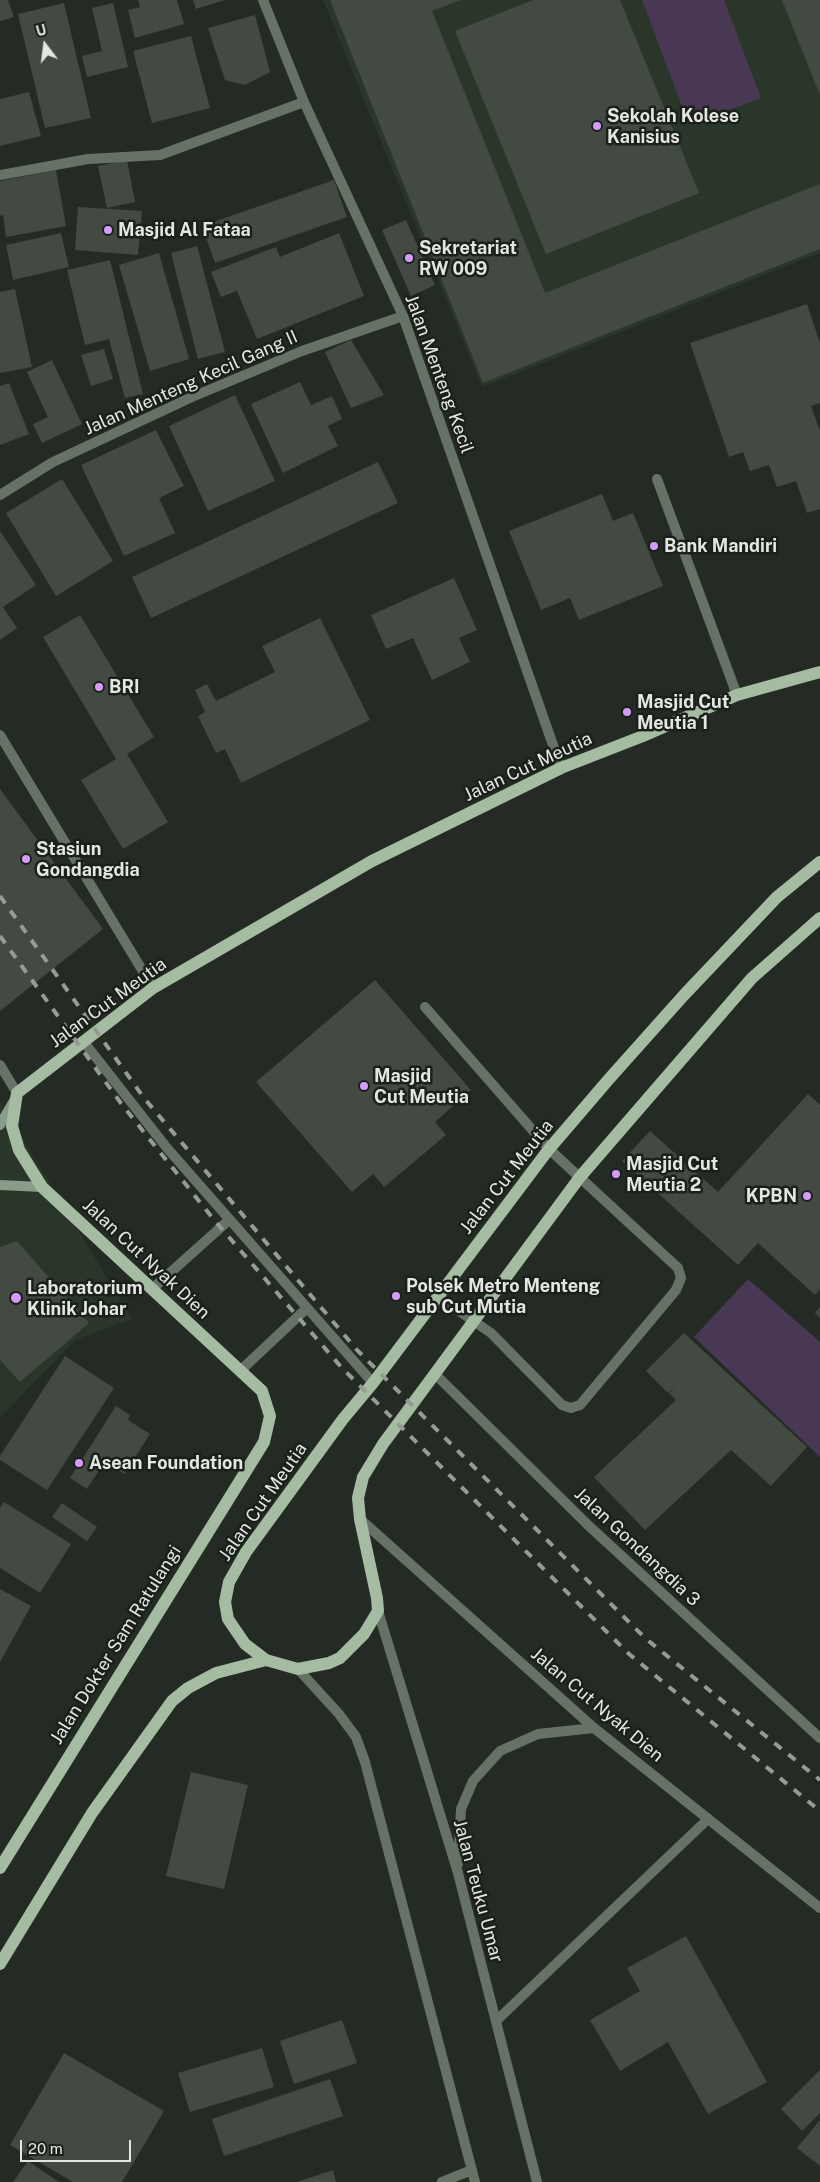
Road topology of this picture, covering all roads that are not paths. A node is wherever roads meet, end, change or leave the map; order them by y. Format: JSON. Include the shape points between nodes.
{"nodes":[{"id":1,"x":263,"y":0,"type":"edge"},
{"id":2,"x":304,"y":102,"type":"junction"},
{"id":3,"x":0,"y":175,"type":"edge"},
{"id":4,"x":403,"y":316,"type":"junction"},
{"id":5,"x":657,"y":479,"type":"dead end"},
{"id":6,"x":0,"y":495,"type":"edge"},
{"id":7,"x":820,"y":672,"type":"edge"},
{"id":8,"x":737,"y":695,"type":"junction"},
{"id":9,"x":0,"y":735,"type":"edge"},
{"id":10,"x":561,"y":768,"type":"junction"},
{"id":11,"x":820,"y":862,"type":"edge"},
{"id":12,"x":820,"y":918,"type":"edge"},
{"id":13,"x":153,"y":988,"type":"junction"},
{"id":14,"x":425,"y":1007,"type":"dead end"},
{"id":15,"x":83,"y":1041,"type":"junction"},
{"id":16,"x":0,"y":1065,"type":"edge"},
{"id":17,"x":17,"y":1093,"type":"junction"},
{"id":18,"x":0,"y":1125,"type":"edge"},
{"id":19,"x":549,"y":1149,"type":"junction"},
{"id":20,"x":580,"y":1177,"type":"junction"},
{"id":21,"x":0,"y":1185,"type":"edge"},
{"id":22,"x":42,"y":1187,"type":"junction"},
{"id":23,"x":228,"y":1220,"type":"junction"},
{"id":24,"x":152,"y":1289,"type":"junction"},
{"id":25,"x":437,"y":1296,"type":"junction"},
{"id":26,"x":307,"y":1308,"type":"junction"},
{"id":27,"x":472,"y":1322,"type":"junction"},
{"id":28,"x":240,"y":1371,"type":"junction"},
{"id":29,"x":436,"y":1374,"type":"junction"},
{"id":30,"x":373,"y":1383,"type":"junction"},
{"id":31,"x":264,"y":1442,"type":"joint"},
{"id":32,"x":360,"y":1519,"type":"junction"},
{"id":33,"x":378,"y":1611,"type":"junction"},
{"id":34,"x":266,"y":1660,"type":"junction"},
{"id":35,"x":298,"y":1669,"type":"junction"},
{"id":36,"x":594,"y":1728,"type":"junction"},
{"id":37,"x":820,"y":1738,"type":"edge"},
{"id":38,"x":708,"y":1819,"type":"junction"},
{"id":39,"x":0,"y":1868,"type":"edge"},
{"id":40,"x":458,"y":1873,"type":"junction"},
{"id":41,"x":820,"y":1908,"type":"edge"},
{"id":42,"x":0,"y":1964,"type":"edge"},
{"id":43,"x":496,"y":2021,"type":"junction"},
{"id":44,"x":472,"y":2170,"type":"junction"},
{"id":45,"x":442,"y":2182,"type":"edge"},
{"id":46,"x":475,"y":2182,"type":"edge"},
{"id":47,"x":537,"y":2182,"type":"edge"}],
"edges":[{"from":1,"to":2,"type":"street","name":"Jalan Menteng Kecil"},
{"from":2,"to":3,"type":"street","via":[[160,155],[88,159]]},
{"from":2,"to":4,"type":"street","name":"Jalan Menteng Kecil"},
{"from":4,"to":6,"type":"street","name":"Jalan Menteng Kecil Gang II","via":[[302,351],[192,397],[53,462]]},
{"from":4,"to":10,"type":"street","name":"Jalan Menteng Kecil"},
{"from":5,"to":8,"type":"street"},
{"from":7,"to":8,"type":"main road","name":"Jalan Cut Meutia"},
{"from":8,"to":10,"type":"main road","name":"Jalan Cut Meutia"},
{"from":9,"to":13,"type":"street"},
{"from":10,"to":13,"type":"main road","name":"Jalan Cut Meutia","via":[[372,860]]},
{"from":11,"to":19,"type":"main road","name":"Jalan Cut Meutia","via":[[777,897],[684,995]]},
{"from":12,"to":20,"type":"main road","via":[[752,978]]},
{"from":13,"to":15,"type":"main road","name":"Jalan Cut Meutia"},
{"from":14,"to":19,"type":"street"},
{"from":15,"to":17,"type":"main road","name":"Jalan Cut Meutia"},
{"from":15,"to":23,"type":"street"},
{"from":16,"to":17,"type":"street"},
{"from":17,"to":18,"type":"main road"},
{"from":17,"to":22,"type":"main road","name":"Jalan Cut Nyak Dien","via":[[12,1126],[19,1150]]},
{"from":19,"to":20,"type":"street"},
{"from":19,"to":25,"type":"main road","name":"Jalan Cut Meutia"},
{"from":20,"to":27,"type":"main road"},
{"from":20,"to":27,"type":"street","via":[[678,1268],[681,1278],[676,1290],[580,1405],[571,1408],[562,1405],[491,1333]]},
{"from":21,"to":22,"type":"main road"},
{"from":22,"to":24,"type":"main road","name":"Jalan Cut Nyak Dien"},
{"from":23,"to":24,"type":"street"},
{"from":23,"to":26,"type":"street"},
{"from":24,"to":28,"type":"main road","name":"Jalan Cut Nyak Dien"},
{"from":25,"to":27,"type":"street"},
{"from":25,"to":30,"type":"main road","name":"Jalan Cut Meutia"},
{"from":26,"to":28,"type":"street"},
{"from":26,"to":30,"type":"street"},
{"from":27,"to":29,"type":"main road"},
{"from":28,"to":31,"type":"main road","name":"Jalan Cut Nyak Dien","via":[[262,1391],[270,1416]]},
{"from":29,"to":32,"type":"main road","via":[[382,1444],[363,1477],[358,1498]]},
{"from":29,"to":37,"type":"street","name":"Jalan Gondangdia 3","via":[[589,1526]]},
{"from":30,"to":34,"type":"main road","name":"Jalan Cut Meutia","via":[[246,1552],[229,1582],[225,1602],[228,1619],[245,1644]]},
{"from":31,"to":39,"type":"main road","name":"Jalan Dokter Sam Ratulangi"},
{"from":32,"to":33,"type":"main road"},
{"from":32,"to":36,"type":"street","name":"Jalan Cut Nyak Dien"},
{"from":33,"to":35,"type":"main road","name":"Jalan Cut Meutia","via":[[364,1634],[340,1658]]},
{"from":33,"to":40,"type":"street","name":"Jalan Teuku Umar"},
{"from":34,"to":35,"type":"main road","name":"Jalan Cut Meutia"},
{"from":34,"to":42,"type":"main road","via":[[216,1673],[172,1701],[92,1813]]},
{"from":35,"to":44,"type":"street","via":[[356,1737],[365,1762]]},
{"from":36,"to":38,"type":"street","name":"Jalan Cut Nyak Dien"},
{"from":36,"to":40,"type":"street","via":[[538,1734],[500,1751],[473,1781],[461,1809]]},
{"from":38,"to":41,"type":"street","name":"Jalan Cut Nyak Dien"},
{"from":38,"to":43,"type":"street"},
{"from":40,"to":43,"type":"street","name":"Jalan Teuku Umar"},
{"from":43,"to":47,"type":"street","name":"Jalan Teuku Umar"},
{"from":44,"to":45,"type":"street"},
{"from":44,"to":46,"type":"street"}]}
